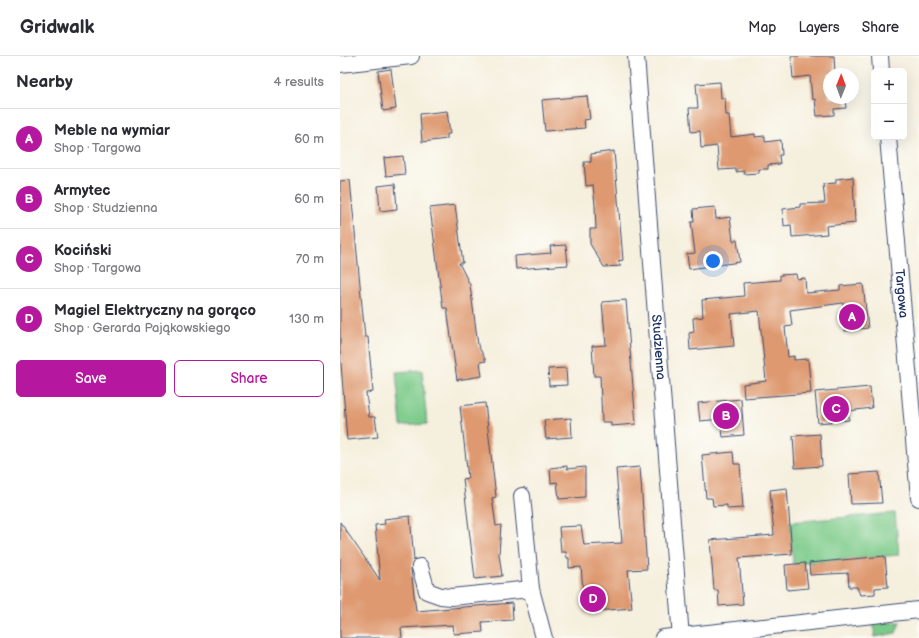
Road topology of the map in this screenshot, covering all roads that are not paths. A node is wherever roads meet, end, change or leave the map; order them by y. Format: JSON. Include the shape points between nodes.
{"nodes":[{"id":1,"x":411,"y":56,"type":"edge"},
{"id":2,"x":636,"y":56,"type":"edge"},
{"id":3,"x":880,"y":56,"type":"edge"},
{"id":4,"x":340,"y":64,"type":"edge"},
{"id":5,"x":881,"y":68,"type":"edge"},
{"id":6,"x":888,"y":140,"type":"edge"},
{"id":7,"x":522,"y":496,"type":"dead end"},
{"id":8,"x":919,"y":498,"type":"edge"},
{"id":9,"x":420,"y":567,"type":"dead end"},
{"id":10,"x":531,"y":589,"type":"junction"},
{"id":11,"x":919,"y":610,"type":"edge"},
{"id":12,"x":681,"y":637,"type":"edge"},
{"id":13,"x":544,"y":638,"type":"edge"},
{"id":14,"x":663,"y":638,"type":"edge"}],
"edges":[{"from":1,"to":4,"type":"street"},
{"from":2,"to":12,"type":"street","name":"Studzienna"},
{"from":3,"to":5,"type":"street"},
{"from":6,"to":8,"type":"street","name":"Targowa"},
{"from":7,"to":10,"type":"street"},
{"from":9,"to":10,"type":"street","via":[[427,591],[441,596]]},
{"from":10,"to":13,"type":"street"},
{"from":11,"to":12,"type":"street"},
{"from":12,"to":14,"type":"street"}]}
